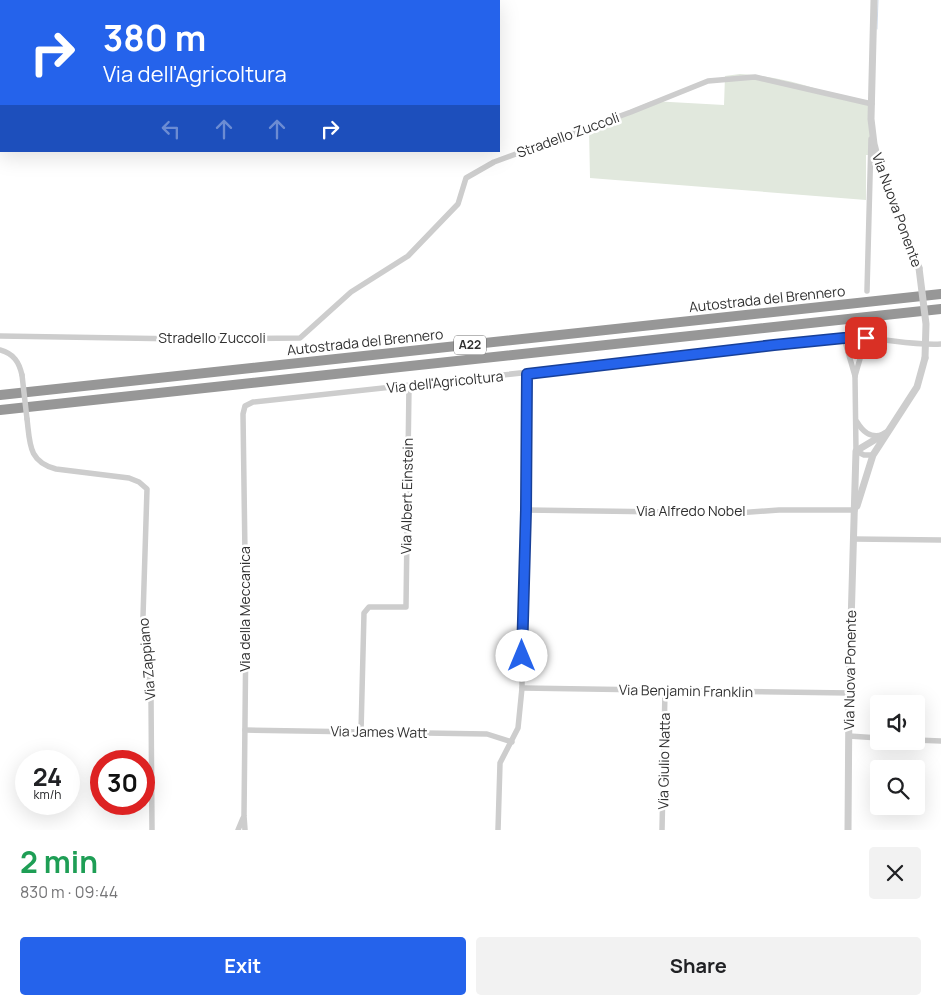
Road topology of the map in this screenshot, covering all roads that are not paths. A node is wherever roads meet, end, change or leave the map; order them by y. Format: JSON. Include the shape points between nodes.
{"nodes":[{"id":1,"x":874,"y":0,"type":"edge"},
{"id":2,"x":872,"y":104,"type":"junction"},
{"id":3,"x":872,"y":132,"type":"junction"},
{"id":4,"x":868,"y":291,"type":"dead end"},
{"id":5,"x":941,"y":294,"type":"edge"},
{"id":6,"x":941,"y":309,"type":"edge"},
{"id":7,"x":0,"y":336,"type":"edge"},
{"id":8,"x":844,"y":338,"type":"junction"},
{"id":9,"x":866,"y":338,"type":"junction"},
{"id":10,"x":941,"y":344,"type":"edge"},
{"id":11,"x":0,"y":350,"type":"edge"},
{"id":12,"x":527,"y":374,"type":"junction"},
{"id":13,"x":855,"y":376,"type":"junction"},
{"id":14,"x":409,"y":386,"type":"junction"},
{"id":15,"x":0,"y":396,"type":"edge"},
{"id":16,"x":248,"y":404,"type":"joint"},
{"id":17,"x":0,"y":410,"type":"edge"},
{"id":18,"x":856,"y":422,"type":"junction"},
{"id":19,"x":886,"y":433,"type":"junction"},
{"id":20,"x":856,"y":451,"type":"junction"},
{"id":21,"x":873,"y":455,"type":"junction"},
{"id":22,"x":866,"y":475,"type":"junction"},
{"id":23,"x":856,"y":476,"type":"junction"},
{"id":24,"x":526,"y":510,"type":"junction"},
{"id":25,"x":855,"y":510,"type":"junction"},
{"id":26,"x":853,"y":539,"type":"junction"},
{"id":27,"x":941,"y":540,"type":"edge"},
{"id":28,"x":522,"y":688,"type":"junction"},
{"id":29,"x":665,"y":692,"type":"junction"},
{"id":30,"x":849,"y":693,"type":"junction"},
{"id":31,"x":245,"y":730,"type":"junction"},
{"id":32,"x":361,"y":732,"type":"junction"},
{"id":33,"x":849,"y":736,"type":"junction"},
{"id":34,"x":870,"y":737,"type":"edge"},
{"id":35,"x":925,"y":740,"type":"edge"},
{"id":36,"x":941,"y":741,"type":"edge"},
{"id":37,"x":512,"y":742,"type":"junction"},
{"id":38,"x":244,"y":816,"type":"junction"},
{"id":39,"x":152,"y":830,"type":"edge"},
{"id":40,"x":238,"y":830,"type":"edge"},
{"id":41,"x":246,"y":830,"type":"edge"},
{"id":42,"x":498,"y":830,"type":"edge"},
{"id":43,"x":662,"y":830,"type":"edge"},
{"id":44,"x":848,"y":830,"type":"edge"}],
"edges":[{"from":1,"to":2,"type":"street","name":"Via Nuova Ponente"},
{"from":2,"to":3,"type":"street","name":"Via Nuova Ponente"},
{"from":2,"to":7,"type":"street","name":"Stradello Zuccoli","via":[[755,77],[708,81],[494,162],[466,178],[458,204],[408,256],[351,292],[300,338]]},
{"from":3,"to":4,"type":"street","name":"Via Nuova Ponente"},
{"from":3,"to":19,"type":"street","name":"Via Nuova Ponente","bridge":true,"via":[[880,167],[919,268],[927,329],[925,358],[917,387]]},
{"from":5,"to":15,"type":"highway","name":"Autostrada del Brennero","number":"A22"},
{"from":6,"to":17,"type":"highway","name":"Autostrada del Brennero","number":"A22"},
{"from":8,"to":9,"type":"street","name":"Via dell'Agricoltura"},
{"from":8,"to":12,"type":"street","name":"Via dell'Agricoltura"},
{"from":8,"to":13,"type":"street"},
{"from":9,"to":10,"type":"street","name":"Via dell'Agricoltura"},
{"from":9,"to":13,"type":"street"},
{"from":11,"to":39,"type":"street","name":"Via Zappiano","bridge":true,"via":[[18,362],[32,450],[37,459],[56,469],[129,478],[147,489],[144,639],[151,696]]},
{"from":12,"to":14,"type":"street","name":"Via dell'Agricoltura"},
{"from":12,"to":24,"type":"street"},
{"from":13,"to":18,"type":"street","name":"Via Nuova Ponente"},
{"from":14,"to":16,"type":"street","name":"Via dell'Agricoltura"},
{"from":14,"to":32,"type":"street","name":"Via Albert Einstein","via":[[406,607],[369,607],[364,613]]},
{"from":16,"to":31,"type":"street","name":"Via della Meccanica","via":[[243,414]]},
{"from":18,"to":19,"type":"street","via":[[868,434],[878,436]]},
{"from":18,"to":20,"type":"street","name":"Via Nuova Ponente"},
{"from":19,"to":20,"type":"street"},
{"from":19,"to":21,"type":"street","name":"Via Nuova Ponente"},
{"from":20,"to":21,"type":"street"},
{"from":20,"to":23,"type":"street","name":"Via Nuova Ponente"},
{"from":21,"to":22,"type":"street","name":"Via Nuova Ponente"},
{"from":22,"to":23,"type":"street"},
{"from":22,"to":25,"type":"street","name":"Via Nuova Ponente"},
{"from":23,"to":25,"type":"street","name":"Via Nuova Ponente"},
{"from":24,"to":25,"type":"street","name":"Via Alfredo Nobel","via":[[737,513]]},
{"from":24,"to":28,"type":"street"},
{"from":25,"to":26,"type":"street","name":"Via Nuova Ponente"},
{"from":26,"to":27,"type":"street"},
{"from":26,"to":30,"type":"street","name":"Via Nuova Ponente"},
{"from":28,"to":29,"type":"street","name":"Via Benjamin Franklin"},
{"from":28,"to":37,"type":"street","via":[[518,728]]},
{"from":29,"to":30,"type":"street","name":"Via Benjamin Franklin"},
{"from":29,"to":43,"type":"street","name":"Via Giulio Natta"},
{"from":30,"to":33,"type":"street","name":"Via Nuova Ponente"},
{"from":31,"to":32,"type":"street","name":"Via James Watt"},
{"from":31,"to":38,"type":"street","name":"Via della Meccanica"},
{"from":32,"to":37,"type":"street","name":"Via James Watt","via":[[487,734]]},
{"from":33,"to":34,"type":"street"},
{"from":33,"to":44,"type":"street","name":"Via Nuova Ponente"},
{"from":35,"to":36,"type":"street"},
{"from":37,"to":42,"type":"street","via":[[500,763]]},
{"from":38,"to":40,"type":"street","name":"Via della Meccanica"},
{"from":38,"to":41,"type":"street","name":"Via della Meccanica"}]}
